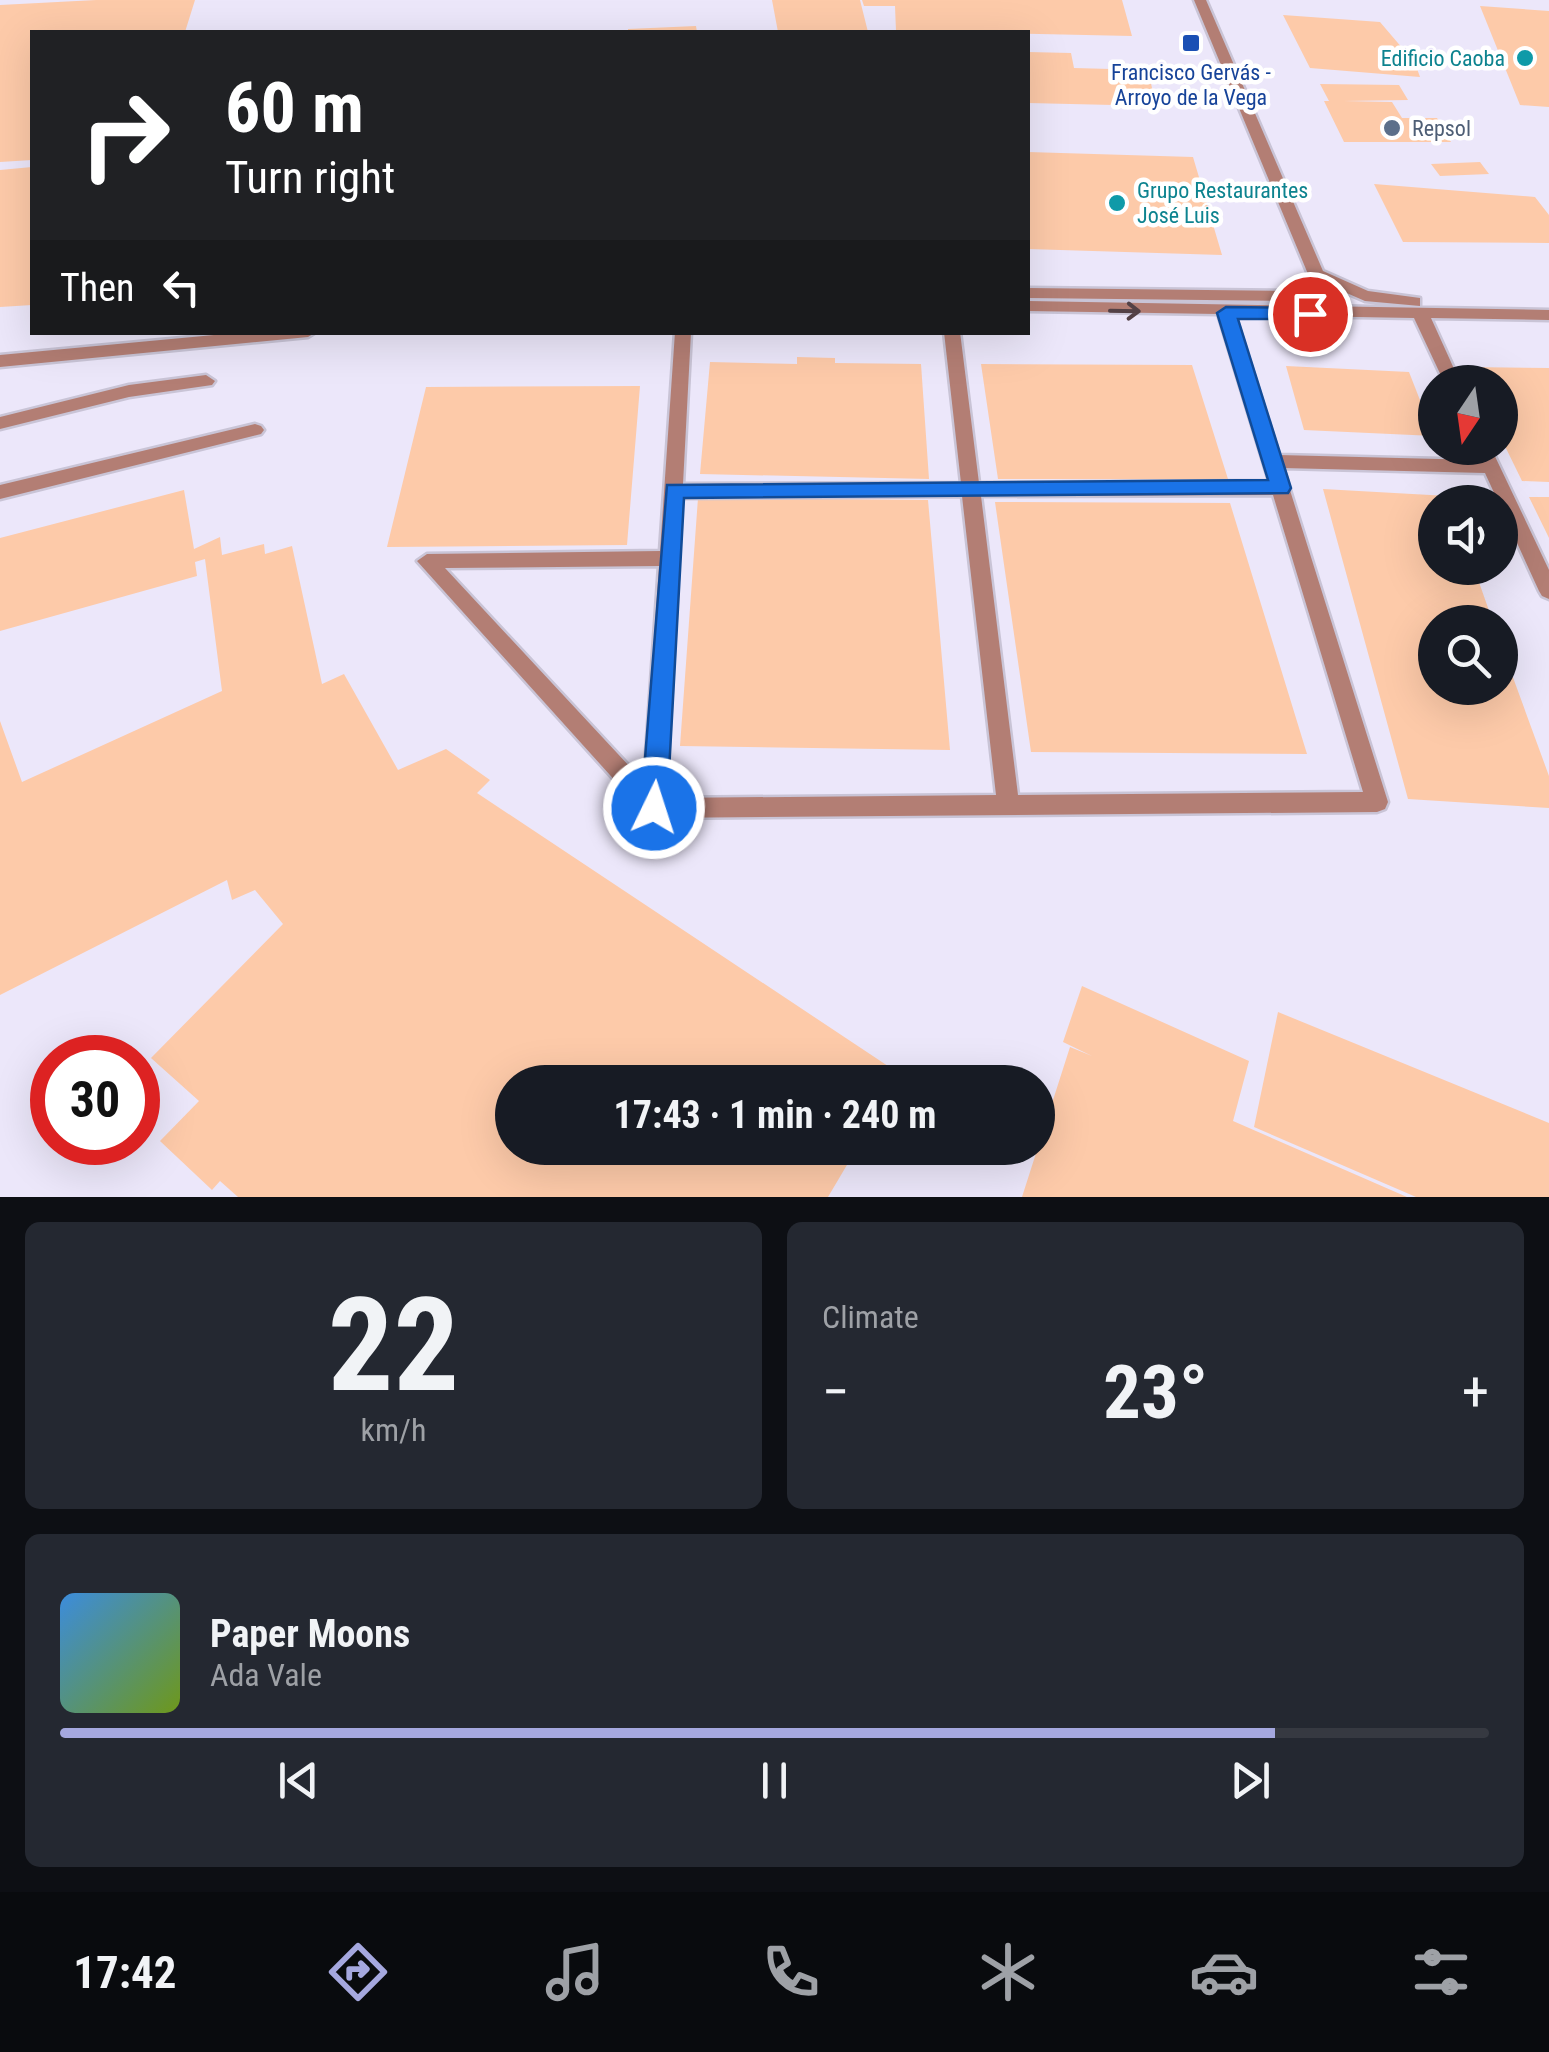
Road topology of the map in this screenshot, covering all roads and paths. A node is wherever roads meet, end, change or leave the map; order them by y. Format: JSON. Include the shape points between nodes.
{"nodes":[{"id":1,"x":1200,"y":0,"type":"edge"},
{"id":2,"x":1316,"y":274,"type":"junction"},
{"id":3,"x":1030,"y":293,"type":"edge"},
{"id":4,"x":1030,"y":306,"type":"edge"},
{"id":5,"x":1226,"y":313,"type":"junction"},
{"id":6,"x":1421,"y":314,"type":"junction"},
{"id":7,"x":1549,"y":314,"type":"edge"},
{"id":8,"x":276,"y":335,"type":"edge"},
{"id":9,"x":683,"y":335,"type":"edge"},
{"id":10,"x":952,"y":335,"type":"edge"},
{"id":11,"x":0,"y":361,"type":"edge"},
{"id":12,"x":1444,"y":365,"type":"edge"},
{"id":13,"x":206,"y":381,"type":"dead end"},
{"id":14,"x":0,"y":423,"type":"edge"},
{"id":15,"x":255,"y":430,"type":"dead end"},
{"id":16,"x":1272,"y":461,"type":"junction"},
{"id":17,"x":1492,"y":467,"type":"joint"},
{"id":18,"x":971,"y":488,"type":"junction"},
{"id":19,"x":1281,"y":488,"type":"junction"},
{"id":20,"x":674,"y":490,"type":"junction"},
{"id":21,"x":0,"y":492,"type":"edge"},
{"id":22,"x":670,"y":558,"type":"junction"},
{"id":23,"x":1549,"y":591,"type":"edge"},
{"id":24,"x":1008,"y":805,"type":"junction"},
{"id":25,"x":654,"y":808,"type":"junction"}],
"edges":[{"from":1,"to":2,"type":"street"},
{"from":2,"to":3,"type":"street","via":[[1306,288],[1284,296]]},
{"from":2,"to":7,"type":"street","via":[[1390,301],[1514,305]]},
{"from":4,"to":5,"type":"street","one_way":true},
{"from":5,"to":6,"type":"street"},
{"from":5,"to":16,"type":"street"},
{"from":6,"to":7,"type":"street"},
{"from":6,"to":12,"type":"street"},
{"from":8,"to":11,"type":"street"},
{"from":9,"to":20,"type":"street"},
{"from":10,"to":18,"type":"street"},
{"from":13,"to":14,"type":"street","via":[[129,391]]},
{"from":15,"to":21,"type":"street"},
{"from":16,"to":17,"type":"street"},
{"from":16,"to":19,"type":"street"},
{"from":17,"to":23,"type":"street"},
{"from":18,"to":19,"type":"street"},
{"from":18,"to":20,"type":"street"},
{"from":18,"to":24,"type":"street"},
{"from":19,"to":24,"type":"street","via":[[1377,802]]},
{"from":20,"to":22,"type":"street"},
{"from":22,"to":25,"type":"street"},
{"from":22,"to":25,"type":"street","via":[[427,561]]},
{"from":24,"to":25,"type":"street"}]}
